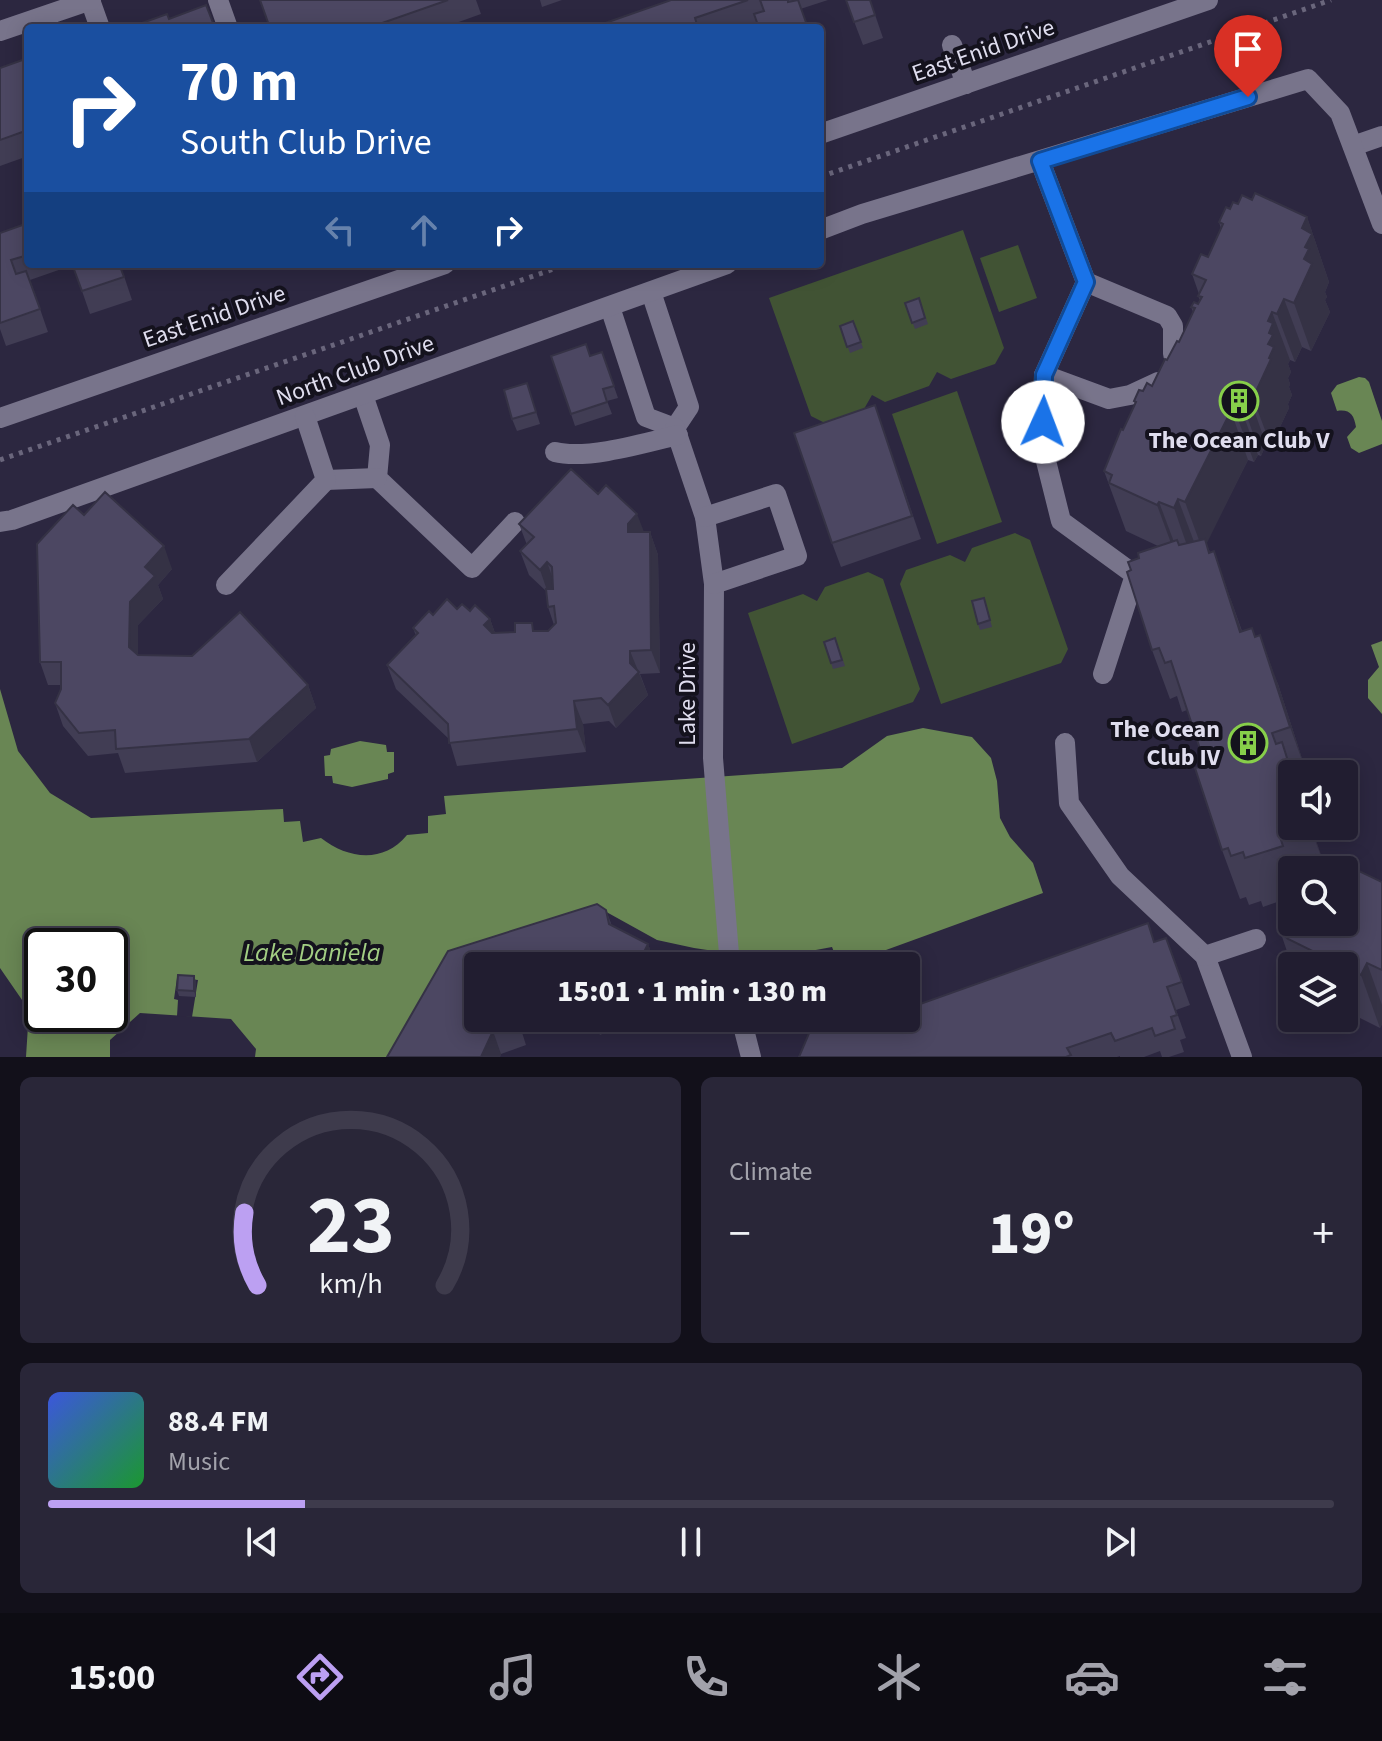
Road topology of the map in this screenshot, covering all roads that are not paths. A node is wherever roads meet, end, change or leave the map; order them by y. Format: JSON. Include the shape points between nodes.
{"nodes":[{"id":1,"x":90,"y":0,"type":"edge"},
{"id":2,"x":218,"y":0,"type":"edge"},
{"id":3,"x":1208,"y":0,"type":"edge"},
{"id":4,"x":99,"y":24,"type":"edge"},
{"id":5,"x":227,"y":24,"type":"edge"},
{"id":6,"x":0,"y":31,"type":"edge"},
{"id":7,"x":952,"y":45,"type":"dead end"},
{"id":8,"x":966,"y":84,"type":"junction"},
{"id":9,"x":824,"y":133,"type":"edge"},
{"id":10,"x":1382,"y":136,"type":"edge"},
{"id":11,"x":1353,"y":146,"type":"junction"},
{"id":12,"x":1040,"y":161,"type":"junction"},
{"id":13,"x":1382,"y":224,"type":"edge"},
{"id":14,"x":824,"y":228,"type":"edge"},
{"id":15,"x":433,"y":268,"type":"edge"},
{"id":16,"x":716,"y":268,"type":"edge"},
{"id":17,"x":1086,"y":282,"type":"junction"},
{"id":18,"x":651,"y":292,"type":"junction"},
{"id":19,"x":610,"y":307,"type":"junction"},
{"id":20,"x":1173,"y":354,"type":"edge"},
{"id":21,"x":1044,"y":375,"type":"junction"},
{"id":22,"x":1158,"y":382,"type":"edge"},
{"id":23,"x":363,"y":395,"type":"junction"},
{"id":24,"x":305,"y":416,"type":"junction"},
{"id":25,"x":0,"y":418,"type":"edge"},
{"id":26,"x":677,"y":431,"type":"junction"},
{"id":27,"x":555,"y":452,"type":"dead end"},
{"id":28,"x":377,"y":478,"type":"junction"},
{"id":29,"x":326,"y":480,"type":"junction"},
{"id":30,"x":705,"y":517,"type":"junction"},
{"id":31,"x":0,"y":522,"type":"edge"},
{"id":32,"x":515,"y":522,"type":"dead end"},
{"id":33,"x":1135,"y":575,"type":"junction"},
{"id":34,"x":1158,"y":581,"type":"edge"},
{"id":35,"x":714,"y":584,"type":"junction"},
{"id":36,"x":226,"y":585,"type":"dead end"},
{"id":37,"x":1103,"y":674,"type":"dead end"},
{"id":38,"x":1065,"y":743,"type":"dead end"},
{"id":39,"x":1256,"y":939,"type":"dead end"},
{"id":40,"x":729,"y":952,"type":"edge"},
{"id":41,"x":1205,"y":956,"type":"junction"},
{"id":42,"x":745,"y":1032,"type":"edge"},
{"id":43,"x":751,"y":1057,"type":"edge"},
{"id":44,"x":1242,"y":1057,"type":"edge"}],
"edges":[{"from":1,"to":4,"type":"street"},
{"from":1,"to":6,"type":"street"},
{"from":2,"to":5,"type":"street"},
{"from":3,"to":8,"type":"street","name":"East Enid Drive"},
{"from":7,"to":8,"type":"street"},
{"from":8,"to":9,"type":"street","name":"East Enid Drive"},
{"from":10,"to":11,"type":"street"},
{"from":11,"to":12,"type":"street","via":[[1340,113],[1308,79]]},
{"from":11,"to":13,"type":"street"},
{"from":12,"to":14,"type":"street"},
{"from":12,"to":17,"type":"street"},
{"from":15,"to":25,"type":"street","name":"East Enid Drive"},
{"from":16,"to":18,"type":"street","name":"North Club Drive"},
{"from":17,"to":20,"type":"street","via":[[1167,316],[1173,326]]},
{"from":17,"to":21,"type":"street"},
{"from":18,"to":19,"type":"street","name":"North Club Drive"},
{"from":18,"to":26,"type":"street","via":[[689,407]]},
{"from":19,"to":23,"type":"street","name":"North Club Drive"},
{"from":19,"to":26,"type":"street","via":[[646,417]]},
{"from":21,"to":22,"type":"street","via":[[1109,399]]},
{"from":21,"to":33,"type":"street","via":[[1042,445],[1061,521]]},
{"from":23,"to":24,"type":"street","name":"North Club Drive"},
{"from":23,"to":28,"type":"street","via":[[380,445]]},
{"from":24,"to":29,"type":"street"},
{"from":24,"to":31,"type":"street","name":"North Club Drive"},
{"from":26,"to":27,"type":"street","via":[[607,451]]},
{"from":26,"to":30,"type":"street","name":"Lake Drive"},
{"from":28,"to":29,"type":"street"},
{"from":28,"to":32,"type":"street","via":[[472,568]]},
{"from":29,"to":36,"type":"street"},
{"from":30,"to":35,"type":"street","name":"Lake Drive"},
{"from":30,"to":35,"type":"street","via":[[776,494],[797,556]]},
{"from":33,"to":34,"type":"street"},
{"from":33,"to":37,"type":"street"},
{"from":35,"to":40,"type":"street","name":"Lake Drive","via":[[713,758]]},
{"from":38,"to":41,"type":"street","via":[[1069,803],[1120,876]]},
{"from":39,"to":41,"type":"street"},
{"from":41,"to":44,"type":"street"},
{"from":42,"to":43,"type":"street"}]}
